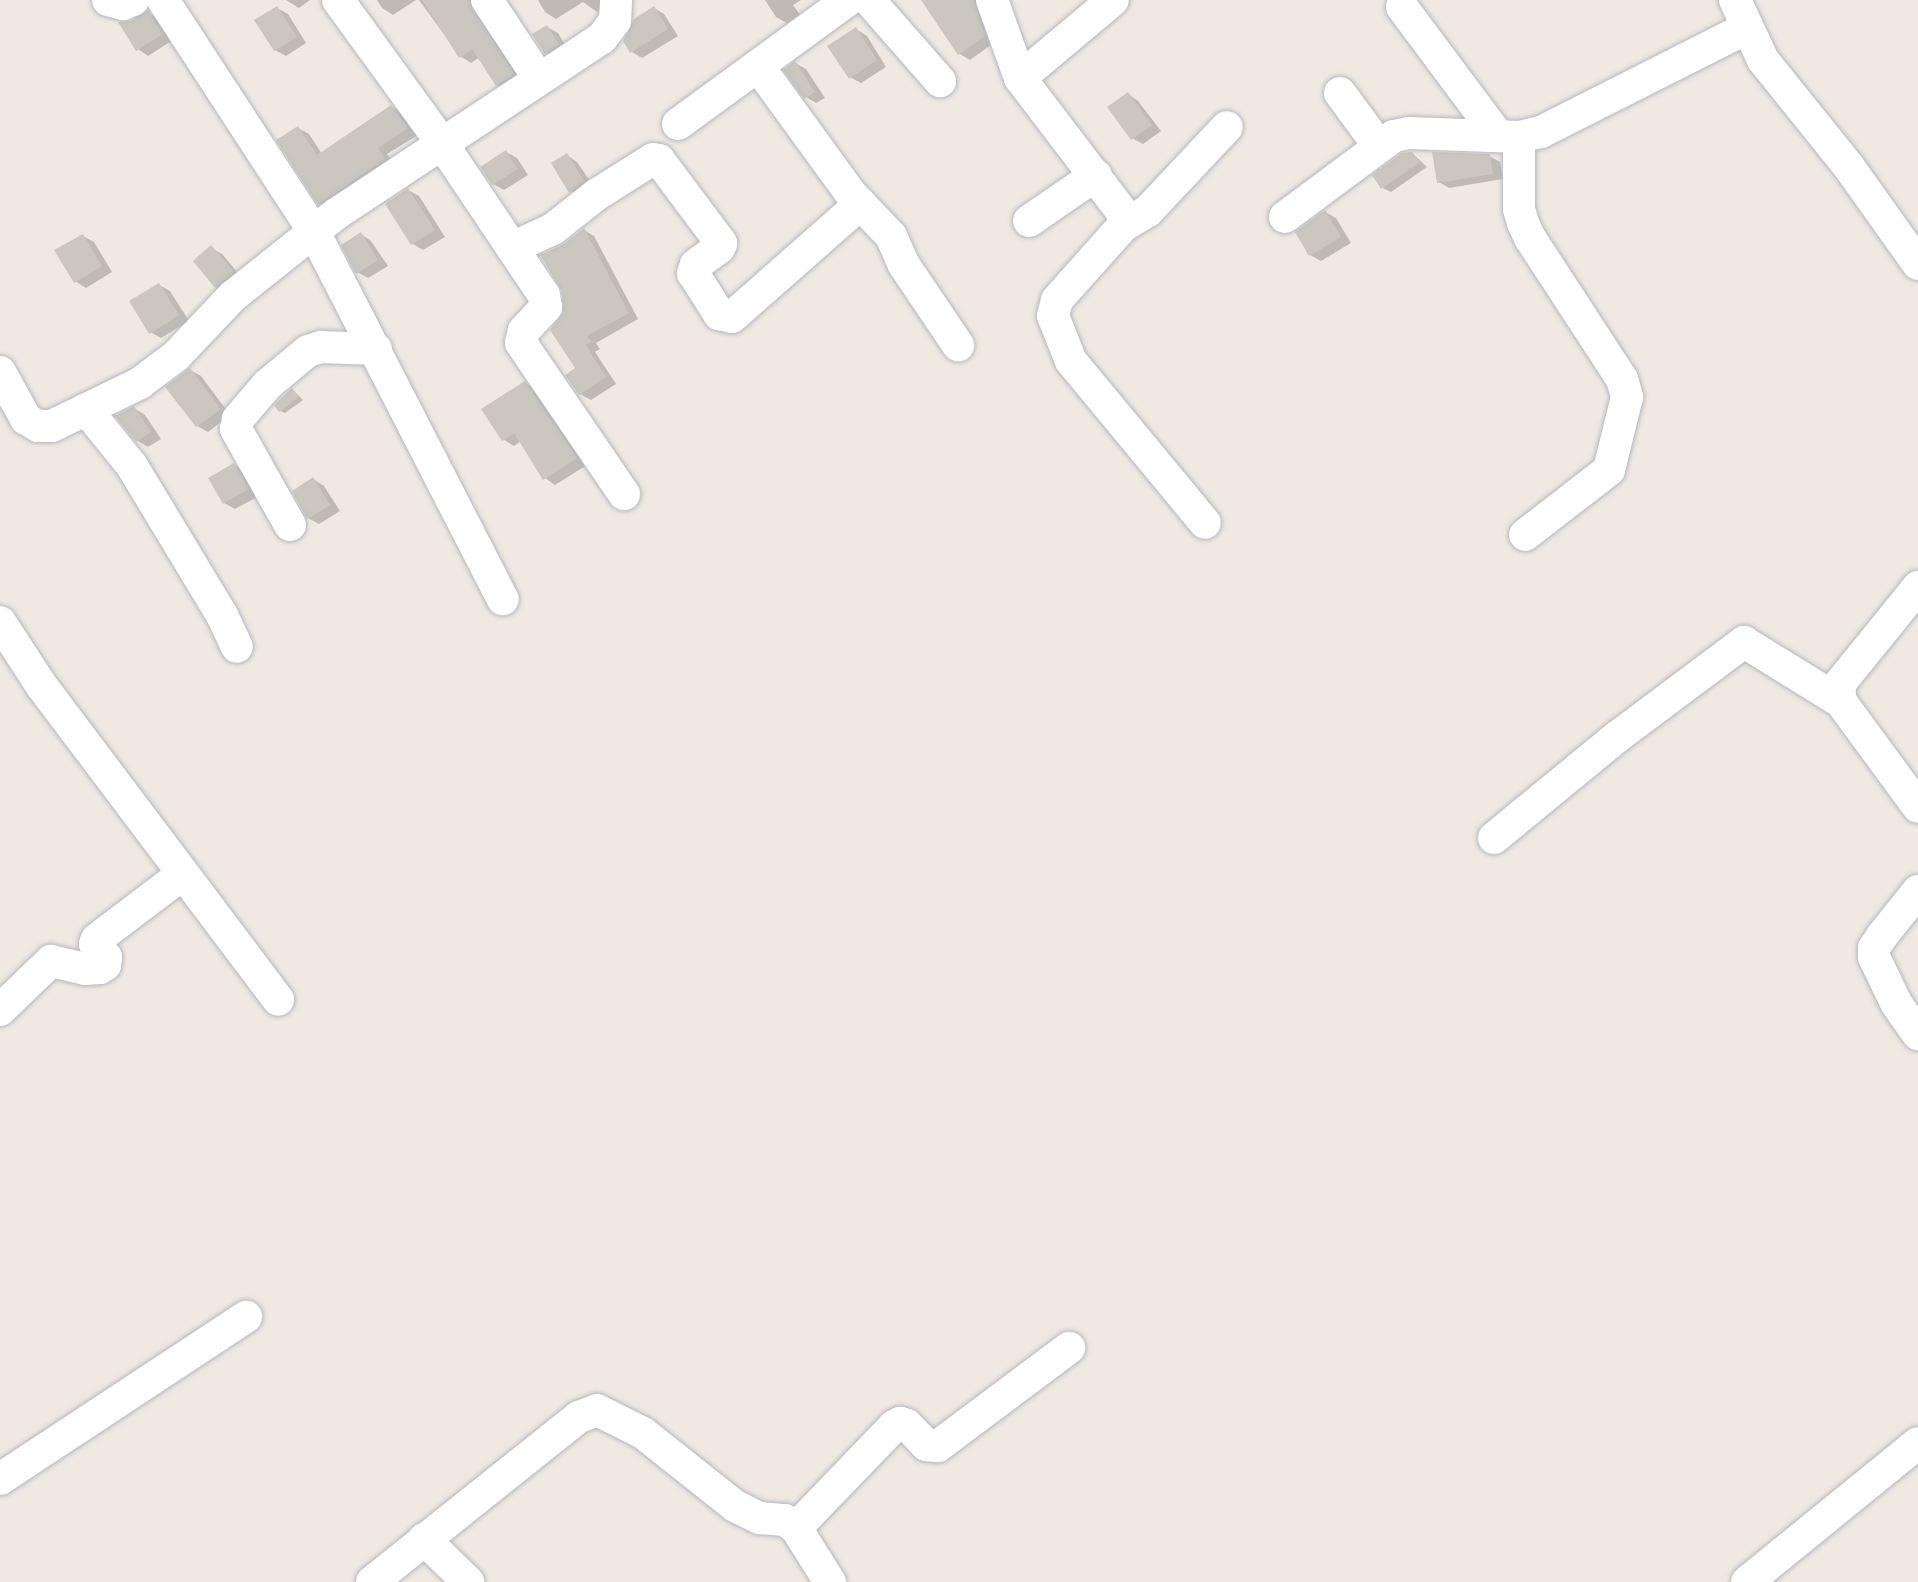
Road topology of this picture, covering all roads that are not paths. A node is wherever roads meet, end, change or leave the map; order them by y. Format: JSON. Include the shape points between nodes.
{"nodes":[{"id":1,"x":108,"y":0,"type":"edge"},
{"id":2,"x":133,"y":0,"type":"edge"},
{"id":3,"x":163,"y":0,"type":"edge"},
{"id":4,"x":338,"y":0,"type":"edge"},
{"id":5,"x":487,"y":0,"type":"edge"},
{"id":6,"x":616,"y":0,"type":"edge"},
{"id":7,"x":848,"y":0,"type":"edge"},
{"id":8,"x":869,"y":0,"type":"edge"},
{"id":9,"x":992,"y":0,"type":"edge"},
{"id":10,"x":1113,"y":0,"type":"edge"},
{"id":11,"x":1402,"y":7,"type":"dead end"},
{"id":12,"x":1741,"y":14,"type":"edge"},
{"id":13,"x":758,"y":66,"type":"junction"},
{"id":14,"x":538,"y":77,"type":"junction"},
{"id":15,"x":1020,"y":78,"type":"junction"},
{"id":16,"x":940,"y":81,"type":"dead end"},
{"id":17,"x":1340,"y":93,"type":"dead end"},
{"id":18,"x":678,"y":124,"type":"dead end"},
{"id":19,"x":1227,"y":127,"type":"dead end"},
{"id":20,"x":1508,"y":137,"type":"junction"},
{"id":21,"x":441,"y":142,"type":"junction"},
{"id":22,"x":1379,"y":146,"type":"junction"},
{"id":23,"x":1096,"y":175,"type":"junction"},
{"id":24,"x":860,"y":204,"type":"junction"},
{"id":25,"x":1284,"y":217,"type":"dead end"},
{"id":26,"x":1029,"y":221,"type":"dead end"},
{"id":27,"x":1123,"y":226,"type":"junction"},
{"id":28,"x":314,"y":232,"type":"junction"},
{"id":29,"x":512,"y":248,"type":"junction"},
{"id":30,"x":1918,"y":264,"type":"edge"},
{"id":31,"x":958,"y":345,"type":"dead end"},
{"id":32,"x":376,"y":349,"type":"junction"},
{"id":33,"x":0,"y":372,"type":"edge"},
{"id":34,"x":86,"y":409,"type":"junction"},
{"id":35,"x":624,"y":494,"type":"dead end"},
{"id":36,"x":1205,"y":523,"type":"dead end"},
{"id":37,"x":290,"y":525,"type":"dead end"},
{"id":38,"x":1525,"y":535,"type":"dead end"},
{"id":39,"x":1918,"y":587,"type":"edge"},
{"id":40,"x":502,"y":599,"type":"dead end"},
{"id":41,"x":1,"y":625,"type":"edge"},
{"id":42,"x":237,"y":647,"type":"dead end"},
{"id":43,"x":1841,"y":702,"type":"junction"},
{"id":44,"x":1918,"y":807,"type":"edge"},
{"id":45,"x":1494,"y":838,"type":"dead end"},
{"id":46,"x":183,"y":874,"type":"junction"},
{"id":47,"x":1918,"y":891,"type":"edge"},
{"id":48,"x":278,"y":1000,"type":"dead end"},
{"id":49,"x":0,"y":1010,"type":"edge"},
{"id":50,"x":1918,"y":1034,"type":"edge"},
{"id":51,"x":246,"y":1317,"type":"dead end"},
{"id":52,"x":1069,"y":1348,"type":"dead end"},
{"id":53,"x":1918,"y":1443,"type":"edge"},
{"id":54,"x":0,"y":1479,"type":"edge"},
{"id":55,"x":796,"y":1528,"type":"junction"},
{"id":56,"x":424,"y":1539,"type":"junction"},
{"id":57,"x":372,"y":1582,"type":"edge"},
{"id":58,"x":468,"y":1582,"type":"edge"},
{"id":59,"x":830,"y":1582,"type":"edge"},
{"id":60,"x":1747,"y":1582,"type":"edge"}],
"edges":[{"from":1,"to":2,"type":"street","via":[[123,4]]},
{"from":3,"to":28,"type":"street"},
{"from":4,"to":21,"type":"street"},
{"from":5,"to":14,"type":"street"},
{"from":6,"to":14,"type":"street","via":[[615,22],[602,38]]},
{"from":7,"to":13,"type":"street"},
{"from":8,"to":16,"type":"street"},
{"from":9,"to":15,"type":"street"},
{"from":10,"to":15,"type":"street"},
{"from":11,"to":20,"type":"street"},
{"from":12,"to":20,"type":"street","via":[[1541,132]]},
{"from":12,"to":30,"type":"street","via":[[1763,60],[1849,167]]},
{"from":13,"to":18,"type":"street"},
{"from":13,"to":24,"type":"street"},
{"from":14,"to":21,"type":"street"},
{"from":15,"to":23,"type":"street"},
{"from":17,"to":22,"type":"street"},
{"from":19,"to":27,"type":"street","via":[[1148,211]]},
{"from":20,"to":22,"type":"street","via":[[1409,133]]},
{"from":20,"to":38,"type":"street","via":[[1523,223],[1622,379],[1627,397],[1609,470]]},
{"from":21,"to":28,"type":"street"},
{"from":21,"to":29,"type":"street"},
{"from":22,"to":25,"type":"street"},
{"from":23,"to":26,"type":"street"},
{"from":23,"to":27,"type":"street","via":[[1118,202]]},
{"from":24,"to":29,"type":"street","via":[[732,317],[719,314],[692,273],[721,243],[659,160],[653,159],[596,195],[553,229]]},
{"from":24,"to":31,"type":"street","via":[[891,236],[904,265]]},
{"from":27,"to":36,"type":"street","via":[[1057,300],[1053,316],[1071,361]]},
{"from":28,"to":32,"type":"street"},
{"from":28,"to":34,"type":"street","via":[[233,296],[176,356],[140,383]]},
{"from":29,"to":35,"type":"street","via":[[547,301],[524,331],[521,343]]},
{"from":32,"to":37,"type":"street","via":[[321,347],[308,351],[267,385],[238,419],[236,429]]},
{"from":32,"to":40,"type":"street"},
{"from":33,"to":34,"type":"street","via":[[26,419],[38,426],[52,426]]},
{"from":34,"to":42,"type":"street","via":[[132,466]]},
{"from":39,"to":43,"type":"street","via":[[1842,681]]},
{"from":41,"to":46,"type":"street"},
{"from":43,"to":44,"type":"street"},
{"from":43,"to":45,"type":"street","via":[[1744,642],[1617,737]]},
{"from":46,"to":48,"type":"street"},
{"from":46,"to":49,"type":"street","via":[[97,939],[105,965],[85,969],[51,961]]},
{"from":47,"to":50,"type":"street","via":[[1874,948],[1874,957],[1896,1003]]},
{"from":51,"to":54,"type":"street"},
{"from":52,"to":55,"type":"street","via":[[938,1446],[926,1445],[906,1425],[894,1426]]},
{"from":53,"to":60,"type":"street"},
{"from":55,"to":56,"type":"street","via":[[785,1520],[760,1518],[736,1507],[643,1433],[597,1410],[579,1417]]},
{"from":55,"to":59,"type":"street"},
{"from":56,"to":57,"type":"street"},
{"from":56,"to":58,"type":"street"}]}
